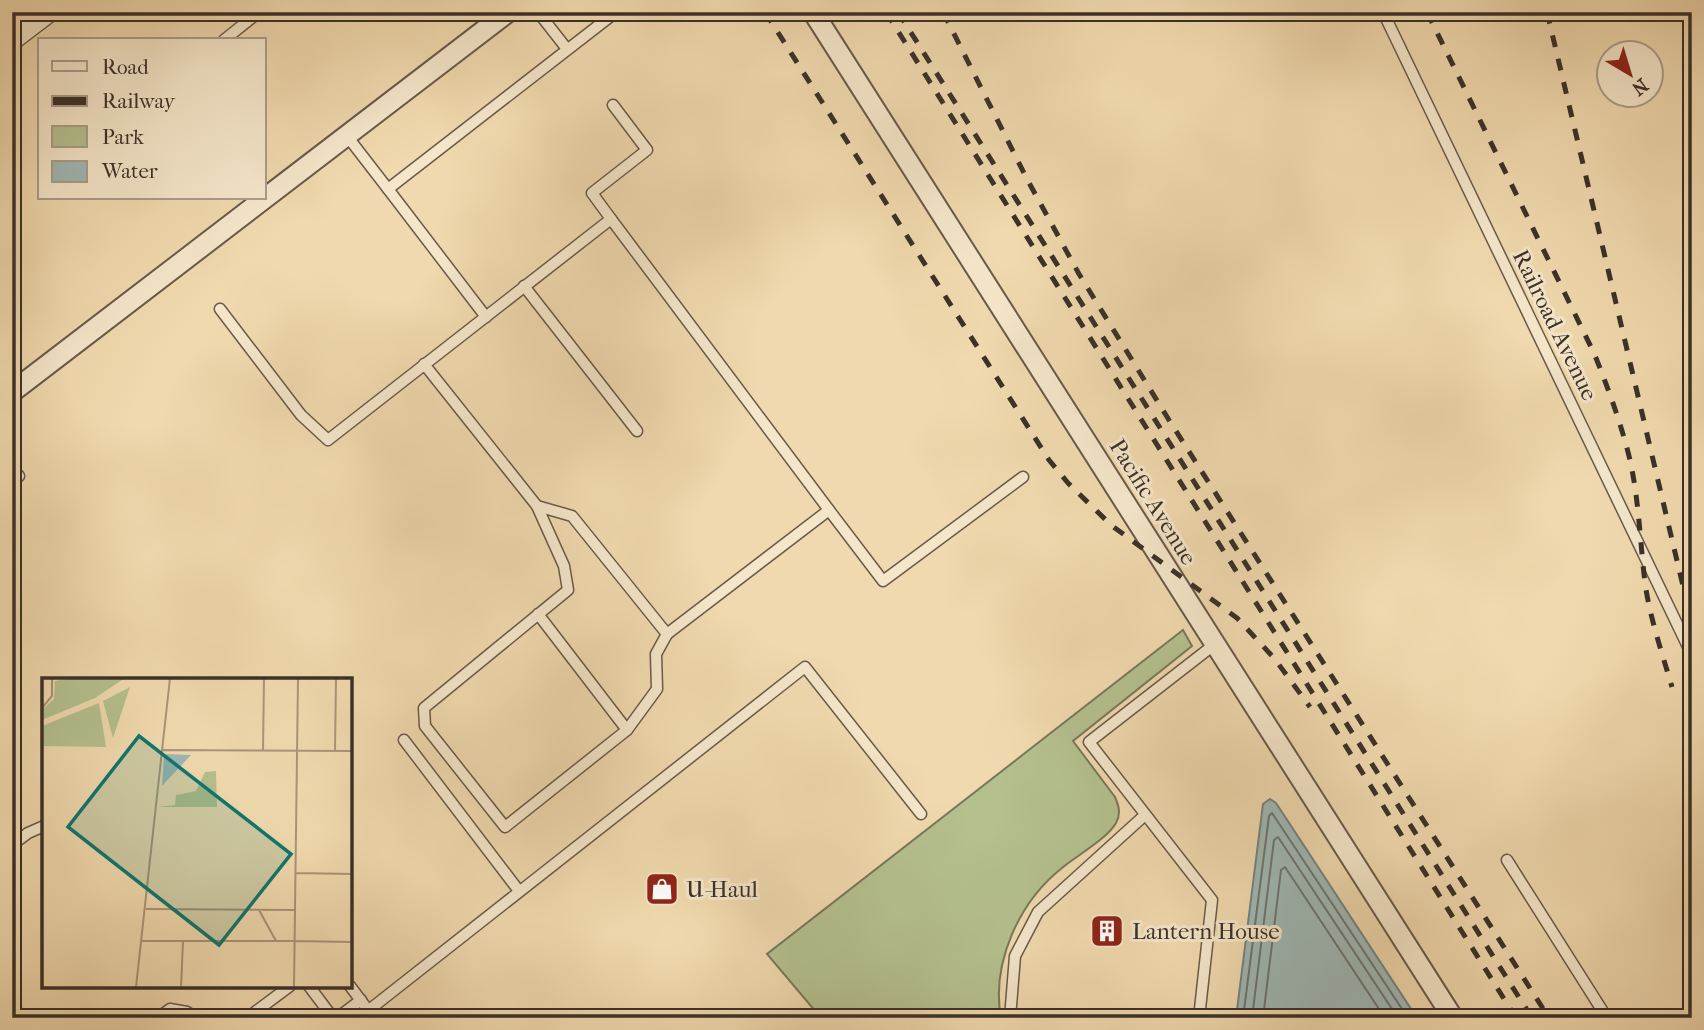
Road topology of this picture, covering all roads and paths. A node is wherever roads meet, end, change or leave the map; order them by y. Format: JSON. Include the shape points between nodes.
{"nodes":[{"id":1,"x":46,"y":12,"type":"edge"},
{"id":2,"x":251,"y":12,"type":"edge"},
{"id":3,"x":508,"y":12,"type":"edge"},
{"id":4,"x":538,"y":12,"type":"edge"},
{"id":5,"x":616,"y":12,"type":"edge"},
{"id":6,"x":813,"y":12,"type":"edge"},
{"id":7,"x":1383,"y":12,"type":"edge"},
{"id":8,"x":12,"y":38,"type":"edge"},
{"id":9,"x":226,"y":38,"type":"edge"},
{"id":10,"x":567,"y":49,"type":"junction"},
{"id":11,"x":613,"y":105,"type":"dead end"},
{"id":12,"x":347,"y":136,"type":"junction"},
{"id":13,"x":388,"y":189,"type":"junction"},
{"id":14,"x":266,"y":198,"type":"edge"},
{"id":15,"x":263,"y":200,"type":"edge"},
{"id":16,"x":611,"y":219,"type":"junction"},
{"id":17,"x":524,"y":286,"type":"junction"},
{"id":18,"x":220,"y":309,"type":"dead end"},
{"id":19,"x":485,"y":317,"type":"junction"},
{"id":20,"x":424,"y":364,"type":"junction"},
{"id":21,"x":12,"y":392,"type":"edge"},
{"id":22,"x":637,"y":431,"type":"dead end"},
{"id":23,"x":12,"y":468,"type":"edge"},
{"id":24,"x":1023,"y":477,"type":"dead end"},
{"id":25,"x":12,"y":480,"type":"edge"},
{"id":26,"x":537,"y":506,"type":"junction"},
{"id":27,"x":829,"y":510,"type":"junction"},
{"id":28,"x":538,"y":614,"type":"junction"},
{"id":29,"x":667,"y":634,"type":"junction"},
{"id":30,"x":1215,"y":644,"type":"junction"},
{"id":31,"x":1692,"y":655,"type":"edge"},
{"id":32,"x":627,"y":730,"type":"junction"},
{"id":33,"x":404,"y":740,"type":"dead end"},
{"id":34,"x":921,"y":814,"type":"dead end"},
{"id":35,"x":1145,"y":815,"type":"junction"},
{"id":36,"x":42,"y":827,"type":"edge"},
{"id":37,"x":12,"y":845,"type":"edge"},
{"id":38,"x":1507,"y":860,"type":"dead end"},
{"id":39,"x":519,"y":891,"type":"junction"},
{"id":40,"x":287,"y":988,"type":"edge"},
{"id":41,"x":311,"y":988,"type":"edge"},
{"id":42,"x":352,"y":988,"type":"edge"},
{"id":43,"x":361,"y":1000,"type":"junction"},
{"id":44,"x":12,"y":1005,"type":"edge"},
{"id":45,"x":372,"y":1014,"type":"edge"},
{"id":46,"x":22,"y":1018,"type":"edge"},
{"id":47,"x":158,"y":1018,"type":"edge"},
{"id":48,"x":197,"y":1018,"type":"edge"},
{"id":49,"x":247,"y":1018,"type":"edge"},
{"id":50,"x":335,"y":1018,"type":"edge"},
{"id":51,"x":1010,"y":1018,"type":"edge"},
{"id":52,"x":1199,"y":1018,"type":"edge"},
{"id":53,"x":1453,"y":1018,"type":"edge"},
{"id":54,"x":1607,"y":1018,"type":"edge"}],
"edges":[{"from":1,"to":8,"type":"street"},
{"from":2,"to":9,"type":"lane","via":[[254,16]]},
{"from":3,"to":12,"type":"street"},
{"from":4,"to":10,"type":"lane"},
{"from":5,"to":10,"type":"lane"},
{"from":6,"to":30,"type":"street","name":"Pacific Avenue"},
{"from":7,"to":31,"type":"lane","name":"Railroad Avenue"},
{"from":10,"to":13,"type":"lane"},
{"from":11,"to":16,"type":"lane","via":[[647,150],[592,193]]},
{"from":12,"to":13,"type":"lane"},
{"from":12,"to":14,"type":"street"},
{"from":13,"to":19,"type":"lane"},
{"from":15,"to":21,"type":"street"},
{"from":16,"to":17,"type":"lane"},
{"from":16,"to":27,"type":"lane"},
{"from":17,"to":19,"type":"lane"},
{"from":17,"to":22,"type":"lane"},
{"from":18,"to":20,"type":"lane","via":[[301,415],[328,440]]},
{"from":19,"to":20,"type":"lane"},
{"from":20,"to":26,"type":"lane"},
{"from":23,"to":25,"type":"lane","via":[[19,476]]},
{"from":24,"to":27,"type":"lane","via":[[883,581]]},
{"from":26,"to":28,"type":"lane","via":[[564,566],[568,590]]},
{"from":26,"to":29,"type":"lane","via":[[572,516]]},
{"from":27,"to":29,"type":"lane"},
{"from":28,"to":32,"type":"lane"},
{"from":28,"to":32,"type":"lane","via":[[424,708],[425,726],[505,827]]},
{"from":29,"to":32,"type":"lane","via":[[656,654],[657,689]]},
{"from":30,"to":35,"type":"lane","via":[[1089,742]]},
{"from":30,"to":53,"type":"street","name":"Pacific Avenue"},
{"from":33,"to":39,"type":"lane"},
{"from":34,"to":39,"type":"lane","via":[[805,667]]},
{"from":35,"to":51,"type":"lane","via":[[1038,912],[1015,956]]},
{"from":35,"to":52,"type":"lane","via":[[1212,900]]},
{"from":36,"to":37,"type":"lane"},
{"from":38,"to":54,"type":"lane"},
{"from":39,"to":45,"type":"lane"},
{"from":40,"to":49,"type":"lane"},
{"from":41,"to":50,"type":"lane"},
{"from":42,"to":43,"type":"lane"},
{"from":43,"to":45,"type":"lane"},
{"from":43,"to":50,"type":"lane"},
{"from":44,"to":46,"type":"lane"},
{"from":47,"to":48,"type":"lane","via":[[170,1009]]}]}
